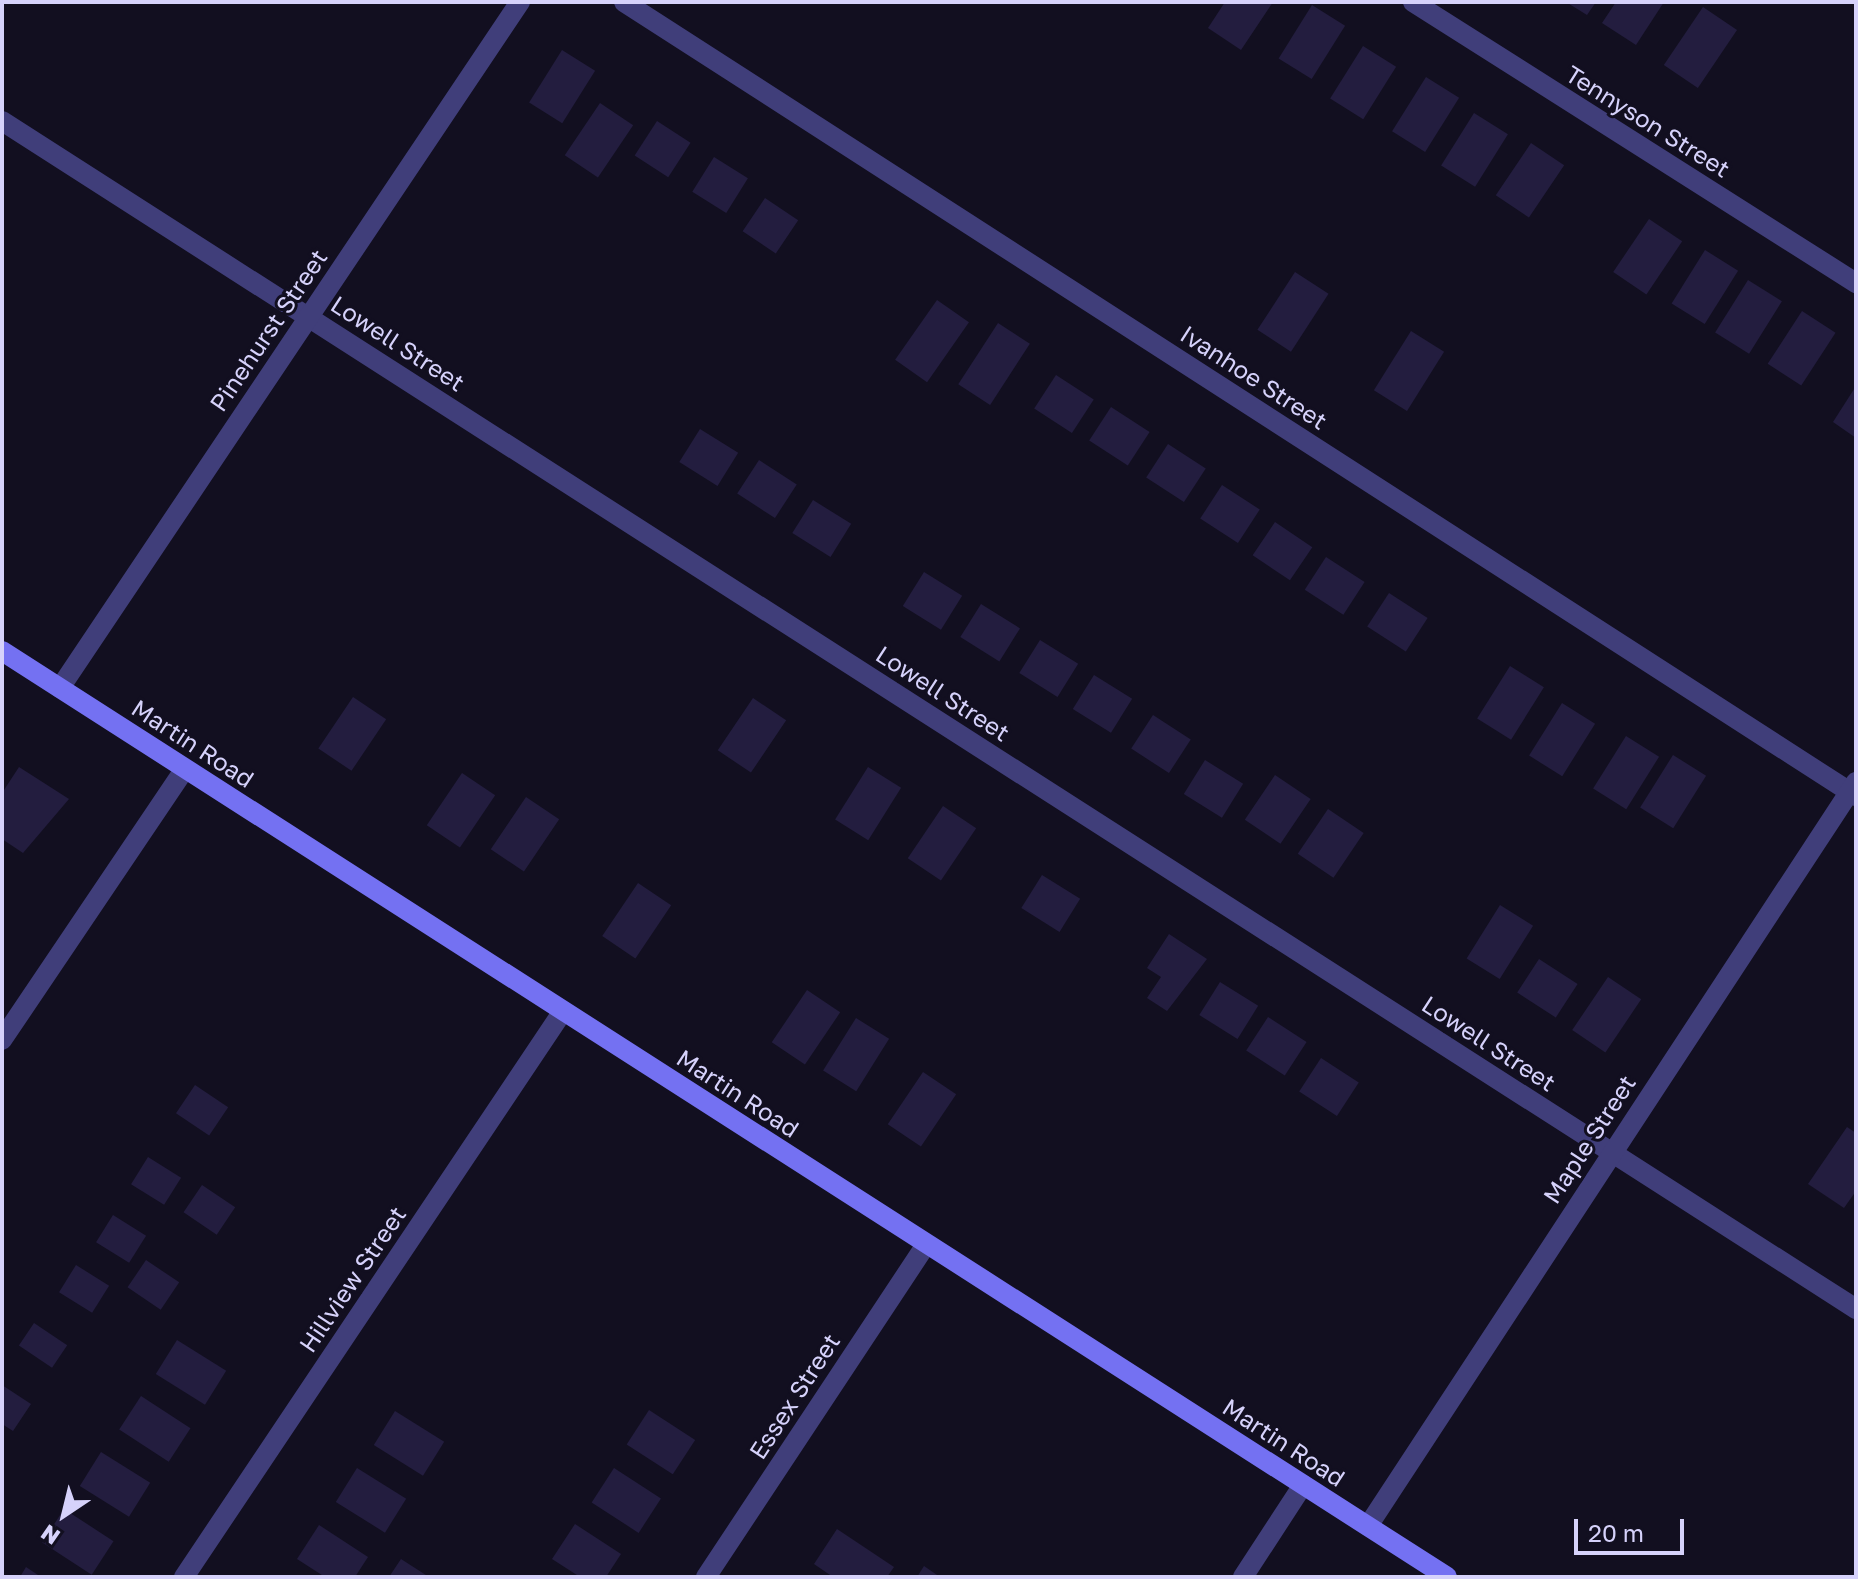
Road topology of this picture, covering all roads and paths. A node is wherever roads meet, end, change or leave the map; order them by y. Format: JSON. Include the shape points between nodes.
{"nodes":[{"id":1,"x":520,"y":2,"type":"edge"},
{"id":2,"x":624,"y":2,"type":"edge"},
{"id":3,"x":1413,"y":2,"type":"edge"},
{"id":4,"x":2,"y":121,"type":"edge"},
{"id":5,"x":1856,"y":283,"type":"edge"},
{"id":6,"x":308,"y":316,"type":"junction"},
{"id":7,"x":2,"y":651,"type":"edge"},
{"id":8,"x":60,"y":688,"type":"junction"},
{"id":9,"x":185,"y":769,"type":"junction"},
{"id":10,"x":1854,"y":790,"type":"edge"},
{"id":11,"x":563,"y":1011,"type":"junction"},
{"id":12,"x":2,"y":1040,"type":"edge"},
{"id":13,"x":1611,"y":1152,"type":"junction"},
{"id":14,"x":926,"y":1244,"type":"junction"},
{"id":15,"x":1856,"y":1309,"type":"edge"},
{"id":16,"x":1303,"y":1485,"type":"junction"},
{"id":17,"x":1368,"y":1526,"type":"junction"},
{"id":18,"x":184,"y":1577,"type":"edge"},
{"id":19,"x":706,"y":1577,"type":"edge"},
{"id":20,"x":1243,"y":1577,"type":"edge"},
{"id":21,"x":1447,"y":1577,"type":"edge"}],
"edges":[{"from":1,"to":6,"type":"street","name":"Pinehurst Street"},
{"from":2,"to":10,"type":"street","name":"Ivanhoe Street"},
{"from":3,"to":5,"type":"street","name":"Tennyson Street"},
{"from":4,"to":6,"type":"street","name":"Lowell Street"},
{"from":6,"to":8,"type":"street","name":"Pinehurst Street"},
{"from":6,"to":13,"type":"street","name":"Lowell Street"},
{"from":7,"to":8,"type":"street","name":"Martin Road"},
{"from":8,"to":9,"type":"street","name":"Martin Road"},
{"from":9,"to":11,"type":"street","name":"Martin Road"},
{"from":9,"to":12,"type":"street"},
{"from":10,"to":13,"type":"street","name":"Maple Street"},
{"from":11,"to":14,"type":"street","name":"Martin Road"},
{"from":11,"to":18,"type":"street","name":"Hillview Street"},
{"from":13,"to":15,"type":"street","name":"Lowell Street"},
{"from":13,"to":17,"type":"street","name":"Maple Street"},
{"from":14,"to":16,"type":"street","name":"Martin Road"},
{"from":14,"to":19,"type":"street","name":"Essex Street"},
{"from":16,"to":17,"type":"street","name":"Martin Road"},
{"from":16,"to":20,"type":"street"},
{"from":17,"to":21,"type":"street","name":"Martin Road"}]}
